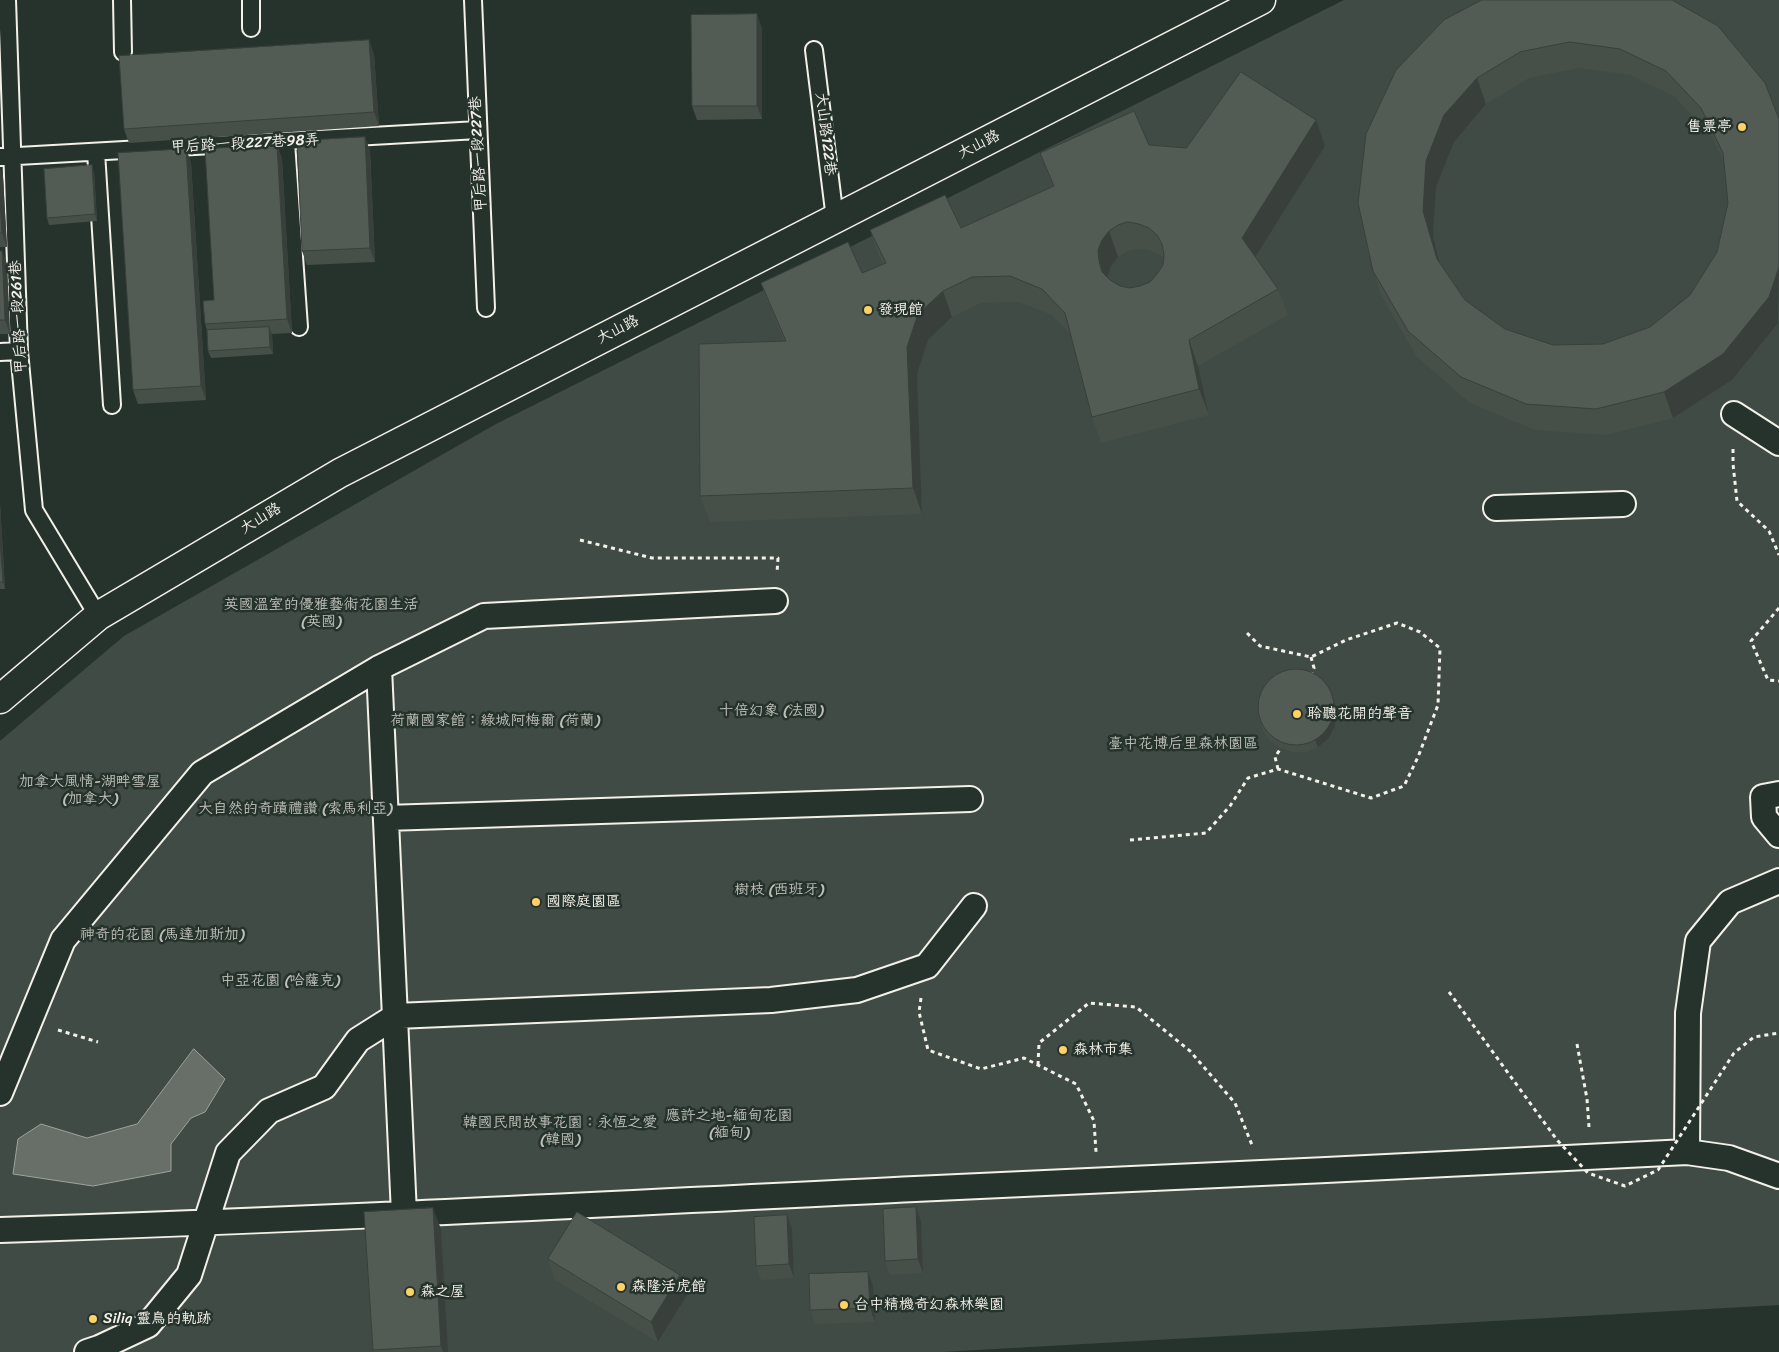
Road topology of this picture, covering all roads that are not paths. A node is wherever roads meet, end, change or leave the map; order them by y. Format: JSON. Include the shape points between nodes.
{"nodes":[{"id":1,"x":7,"y":0,"type":"edge"},
{"id":2,"x":122,"y":0,"type":"edge"},
{"id":3,"x":252,"y":0,"type":"edge"},
{"id":4,"x":473,"y":0,"type":"edge"},
{"id":5,"x":1261,"y":0,"type":"edge"},
{"id":6,"x":252,"y":28,"type":"dead end"},
{"id":7,"x":814,"y":50,"type":"dead end"},
{"id":8,"x":123,"y":52,"type":"dead end"},
{"id":9,"x":478,"y":130,"type":"junction"},
{"id":10,"x":286,"y":142,"type":"junction"},
{"id":11,"x":96,"y":152,"type":"junction"},
{"id":12,"x":6,"y":157,"type":"edge"},
{"id":13,"x":836,"y":218,"type":"junction"},
{"id":14,"x":486,"y":308,"type":"dead end"},
{"id":15,"x":299,"y":327,"type":"dead end"},
{"id":16,"x":19,"y":351,"type":"junction"},
{"id":17,"x":0,"y":352,"type":"edge"},
{"id":18,"x":112,"y":405,"type":"dead end"},
{"id":19,"x":1734,"y":414,"type":"road end"},
{"id":20,"x":1779,"y":444,"type":"edge"},
{"id":21,"x":1623,"y":504,"type":"dead end"},
{"id":22,"x":1496,"y":508,"type":"dead end"},
{"id":23,"x":775,"y":601,"type":"road end"},
{"id":24,"x":98,"y":616,"type":"junction"},
{"id":25,"x":378,"y":668,"type":"junction"},
{"id":26,"x":0,"y":698,"type":"edge"},
{"id":27,"x":1779,"y":794,"type":"edge"},
{"id":28,"x":970,"y":799,"type":"dead end"},
{"id":29,"x":386,"y":818,"type":"junction"},
{"id":30,"x":1779,"y":835,"type":"edge"},
{"id":31,"x":1779,"y":881,"type":"edge"},
{"id":32,"x":974,"y":906,"type":"dead end"},
{"id":33,"x":396,"y":1016,"type":"junction"},
{"id":34,"x":0,"y":1093,"type":"edge"},
{"id":35,"x":1687,"y":1152,"type":"junction"},
{"id":36,"x":1779,"y":1176,"type":"edge"},
{"id":37,"x":404,"y":1214,"type":"junction"},
{"id":38,"x":205,"y":1223,"type":"junction"},
{"id":39,"x":0,"y":1230,"type":"edge"},
{"id":40,"x":87,"y":1352,"type":"edge"}],
"edges":[{"from":1,"to":12,"type":"lane","name":"甲后路一段261巷"},
{"from":2,"to":8,"type":"lane"},
{"from":3,"to":6,"type":"lane"},
{"from":4,"to":9,"type":"lane","name":"甲后路一段227巷"},
{"from":5,"to":13,"type":"street","name":"大山路"},
{"from":7,"to":13,"type":"lane","name":"大山路122巷"},
{"from":9,"to":10,"type":"lane","name":"甲后路一段227巷98弄"},
{"from":9,"to":14,"type":"lane","name":"甲后路一段227巷"},
{"from":10,"to":11,"type":"lane","name":"甲后路一段227巷98弄"},
{"from":10,"to":15,"type":"lane"},
{"from":11,"to":12,"type":"lane","name":"甲后路一段227巷98弄"},
{"from":11,"to":18,"type":"lane"},
{"from":12,"to":16,"type":"lane","name":"甲后路一段261巷"},
{"from":13,"to":24,"type":"street","name":"大山路","via":[[340,473]]},
{"from":16,"to":17,"type":"lane"},
{"from":16,"to":24,"type":"lane","name":"甲后路一段261巷","via":[[34,510]]},
{"from":19,"to":20,"type":"street"},
{"from":21,"to":22,"type":"street"},
{"from":23,"to":25,"type":"street","via":[[484,616]]},
{"from":24,"to":26,"type":"street","name":"大山路"},
{"from":25,"to":29,"type":"street"},
{"from":25,"to":34,"type":"street","via":[[202,773],[63,940]]},
{"from":27,"to":30,"type":"street","via":[[1763,797],[1764,817]]},
{"from":28,"to":29,"type":"street"},
{"from":29,"to":33,"type":"street"},
{"from":31,"to":35,"type":"street","via":[[1730,902],[1698,941],[1688,1012]]},
{"from":32,"to":33,"type":"street","via":[[927,966],[857,990],[771,1000]]},
{"from":33,"to":37,"type":"street"},
{"from":33,"to":38,"type":"street","via":[[358,1040],[324,1087],[269,1111],[228,1154]]},
{"from":35,"to":36,"type":"street","via":[[1729,1158]]},
{"from":35,"to":37,"type":"street"},
{"from":37,"to":38,"type":"street"},
{"from":38,"to":39,"type":"street"},
{"from":38,"to":40,"type":"street","via":[[189,1275],[148,1325]]}]}
